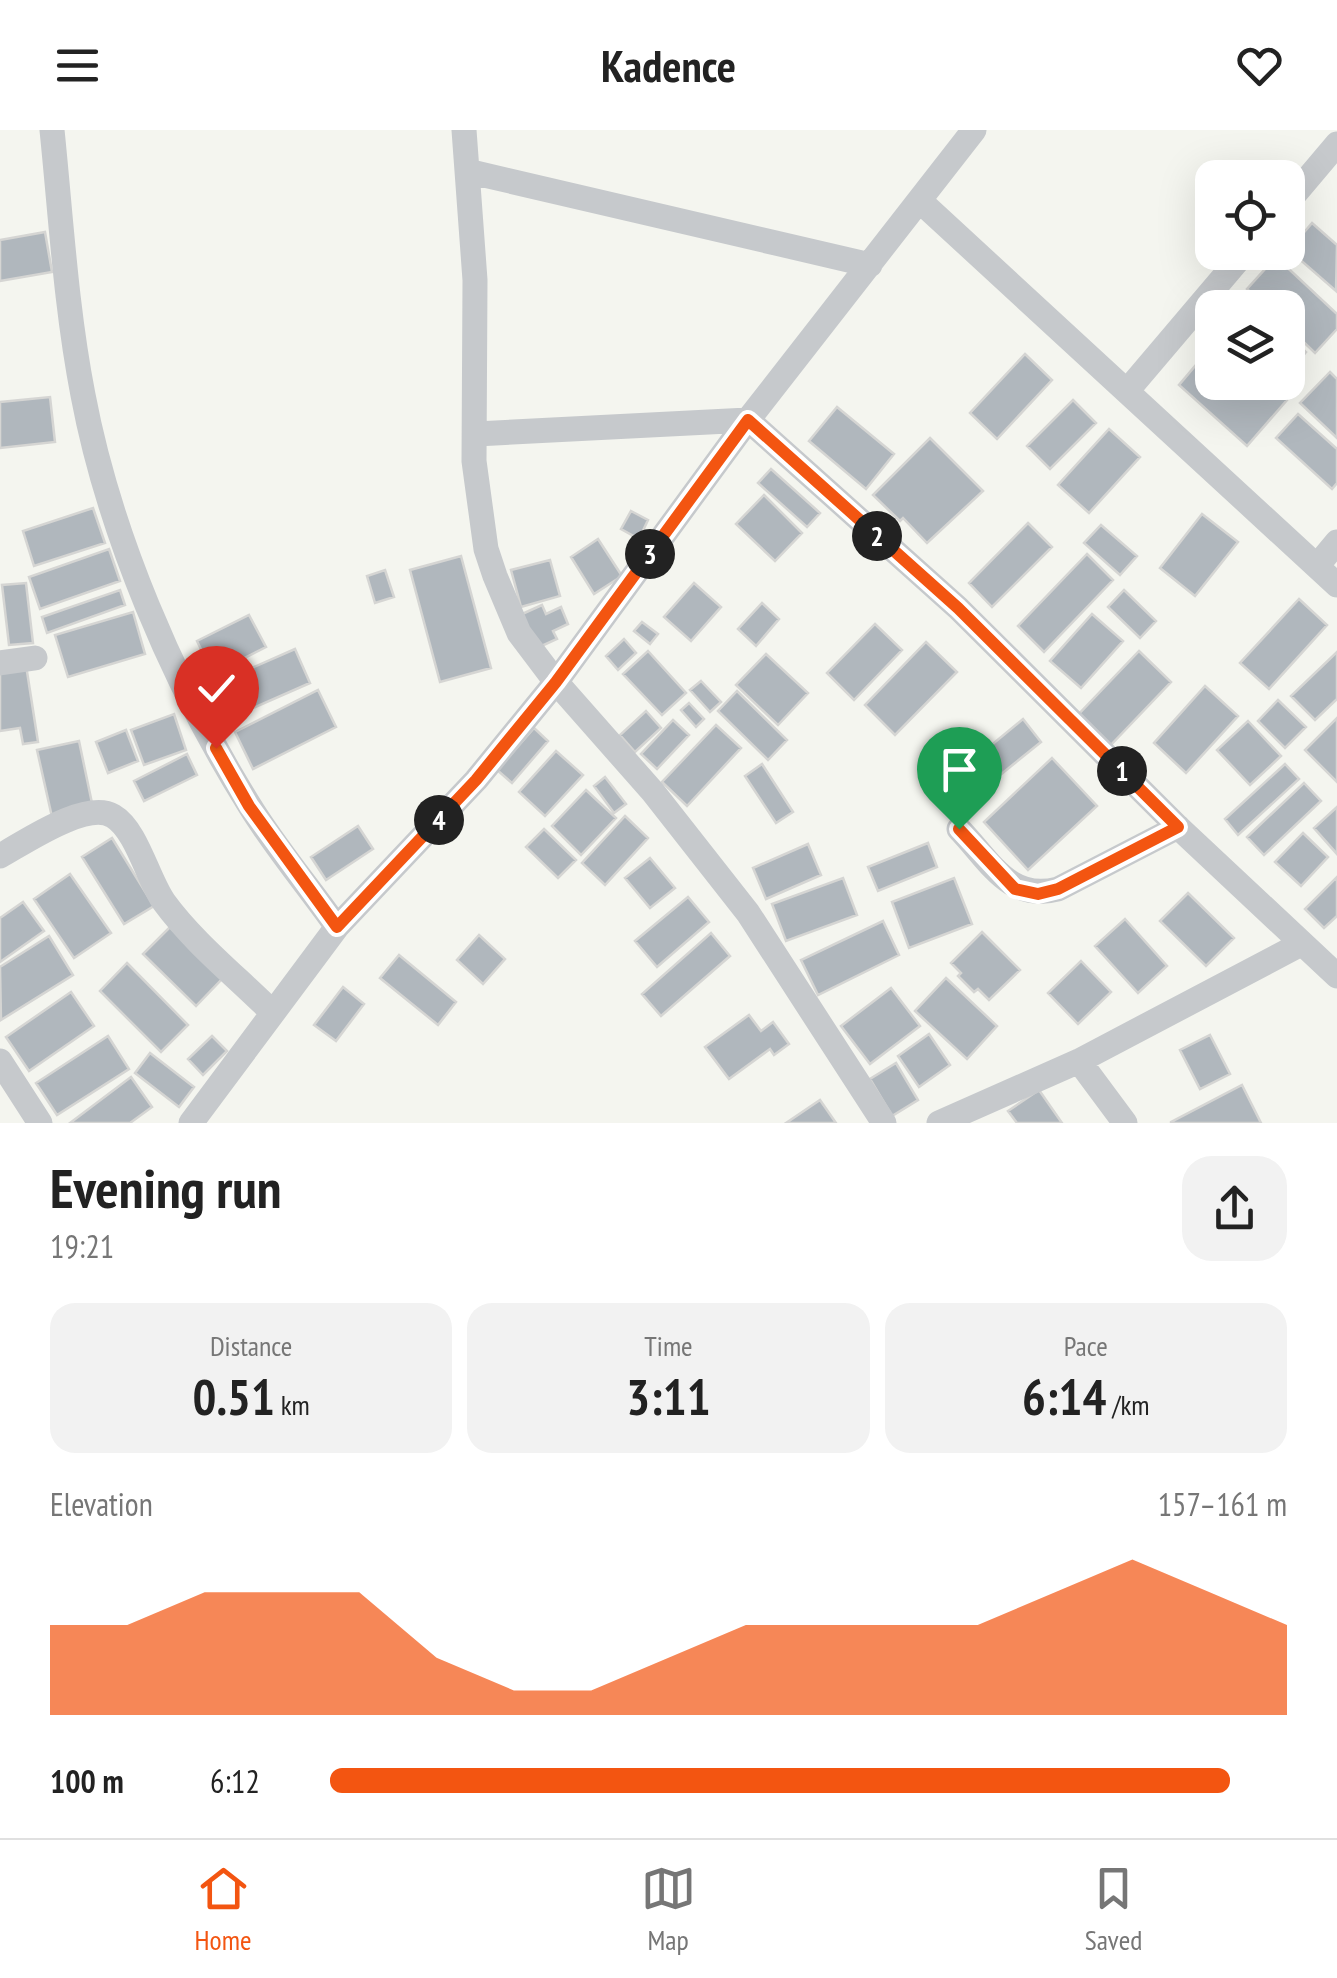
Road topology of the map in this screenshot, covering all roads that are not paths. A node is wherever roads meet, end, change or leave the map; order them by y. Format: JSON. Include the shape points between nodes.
{"nodes":[{"id":1,"x":52,"y":130,"type":"edge"},
{"id":2,"x":464,"y":130,"type":"edge"},
{"id":3,"x":974,"y":130,"type":"edge"},
{"id":4,"x":1337,"y":144,"type":"edge"},
{"id":5,"x":467,"y":170,"type":"junction"},
{"id":6,"x":1305,"y":182,"type":"edge"},
{"id":7,"x":920,"y":201,"type":"junction"},
{"id":8,"x":870,"y":265,"type":"junction"},
{"id":9,"x":1230,"y":270,"type":"edge"},
{"id":10,"x":1127,"y":391,"type":"junction"},
{"id":11,"x":748,"y":420,"type":"junction"},
{"id":12,"x":476,"y":434,"type":"junction"},
{"id":13,"x":1337,"y":542,"type":"edge"},
{"id":14,"x":1317,"y":566,"type":"junction"},
{"id":15,"x":1337,"y":585,"type":"edge"},
{"id":16,"x":36,"y":658,"type":"dead end"},
{"id":17,"x":0,"y":663,"type":"edge"},
{"id":18,"x":556,"y":682,"type":"junction"},
{"id":19,"x":1178,"y":827,"type":"junction"},
{"id":20,"x":959,"y":829,"type":"dead end"},
{"id":21,"x":0,"y":856,"type":"edge"},
{"id":22,"x":337,"y":927,"type":"junction"},
{"id":23,"x":1301,"y":944,"type":"junction"},
{"id":24,"x":1337,"y":976,"type":"edge"},
{"id":25,"x":273,"y":1013,"type":"junction"},
{"id":26,"x":0,"y":1061,"type":"edge"},
{"id":27,"x":1079,"y":1062,"type":"junction"},
{"id":28,"x":40,"y":1123,"type":"edge"},
{"id":29,"x":191,"y":1123,"type":"edge"},
{"id":30,"x":884,"y":1123,"type":"edge"},
{"id":31,"x":940,"y":1123,"type":"edge"},
{"id":32,"x":1125,"y":1123,"type":"edge"}],
"edges":[{"from":1,"to":22,"type":"street","via":[[71,326],[114,519],[148,608],[216,748],[249,806]]},
{"from":2,"to":5,"type":"street"},
{"from":3,"to":7,"type":"street"},
{"from":4,"to":6,"type":"street"},
{"from":5,"to":8,"type":"street"},
{"from":5,"to":12,"type":"street"},
{"from":7,"to":8,"type":"street"},
{"from":7,"to":10,"type":"street"},
{"from":8,"to":11,"type":"street"},
{"from":9,"to":10,"type":"street"},
{"from":10,"to":14,"type":"street"},
{"from":11,"to":12,"type":"street"},
{"from":11,"to":18,"type":"street"},
{"from":11,"to":19,"type":"street","via":[[958,608]]},
{"from":12,"to":18,"type":"street","via":[[490,562],[519,633]]},
{"from":13,"to":14,"type":"street"},
{"from":14,"to":15,"type":"street"},
{"from":16,"to":17,"type":"street"},
{"from":18,"to":22,"type":"street","via":[[476,780]]},
{"from":18,"to":30,"type":"street","via":[[748,913]]},
{"from":19,"to":20,"type":"street","via":[[1038,894],[1015,889]]},
{"from":19,"to":23,"type":"street"},
{"from":21,"to":25,"type":"street","via":[[54,825],[112,814],[169,907]]},
{"from":22,"to":25,"type":"street"},
{"from":23,"to":24,"type":"street"},
{"from":23,"to":27,"type":"street"},
{"from":25,"to":29,"type":"street"},
{"from":26,"to":28,"type":"street"},
{"from":27,"to":31,"type":"street"},
{"from":27,"to":32,"type":"street"}]}
